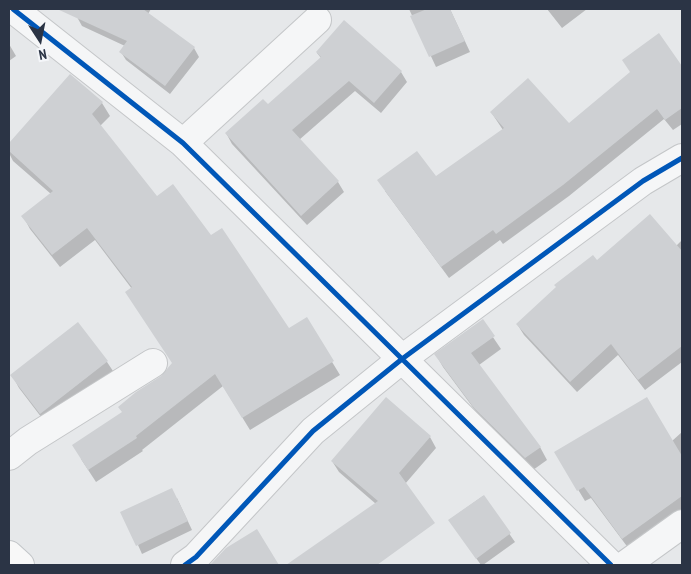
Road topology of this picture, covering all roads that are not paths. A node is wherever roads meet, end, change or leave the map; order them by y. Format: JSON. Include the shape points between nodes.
{"nodes":[{"id":1,"x":13,"y":9,"type":"edge"},
{"id":2,"x":317,"y":20,"type":"dead end"},
{"id":3,"x":182,"y":143,"type":"junction"},
{"id":4,"x":682,"y":158,"type":"edge"},
{"id":5,"x":402,"y":359,"type":"junction"},
{"id":6,"x":153,"y":363,"type":"dead end"},
{"id":7,"x":9,"y":456,"type":"edge"},
{"id":8,"x":682,"y":524,"type":"edge"},
{"id":9,"x":9,"y":555,"type":"edge"},
{"id":10,"x":20,"y":565,"type":"edge"},
{"id":11,"x":185,"y":565,"type":"edge"},
{"id":12,"x":611,"y":565,"type":"edge"},
{"id":13,"x":625,"y":565,"type":"edge"}],
"edges":[{"from":1,"to":3,"type":"street"},
{"from":2,"to":3,"type":"street"},
{"from":3,"to":5,"type":"street"},
{"from":4,"to":5,"type":"street","via":[[643,181]]},
{"from":5,"to":11,"type":"street","via":[[313,431]]},
{"from":5,"to":12,"type":"street"},
{"from":6,"to":7,"type":"street","via":[[28,440]]},
{"from":8,"to":13,"type":"street"},
{"from":9,"to":10,"type":"main road"}]}
